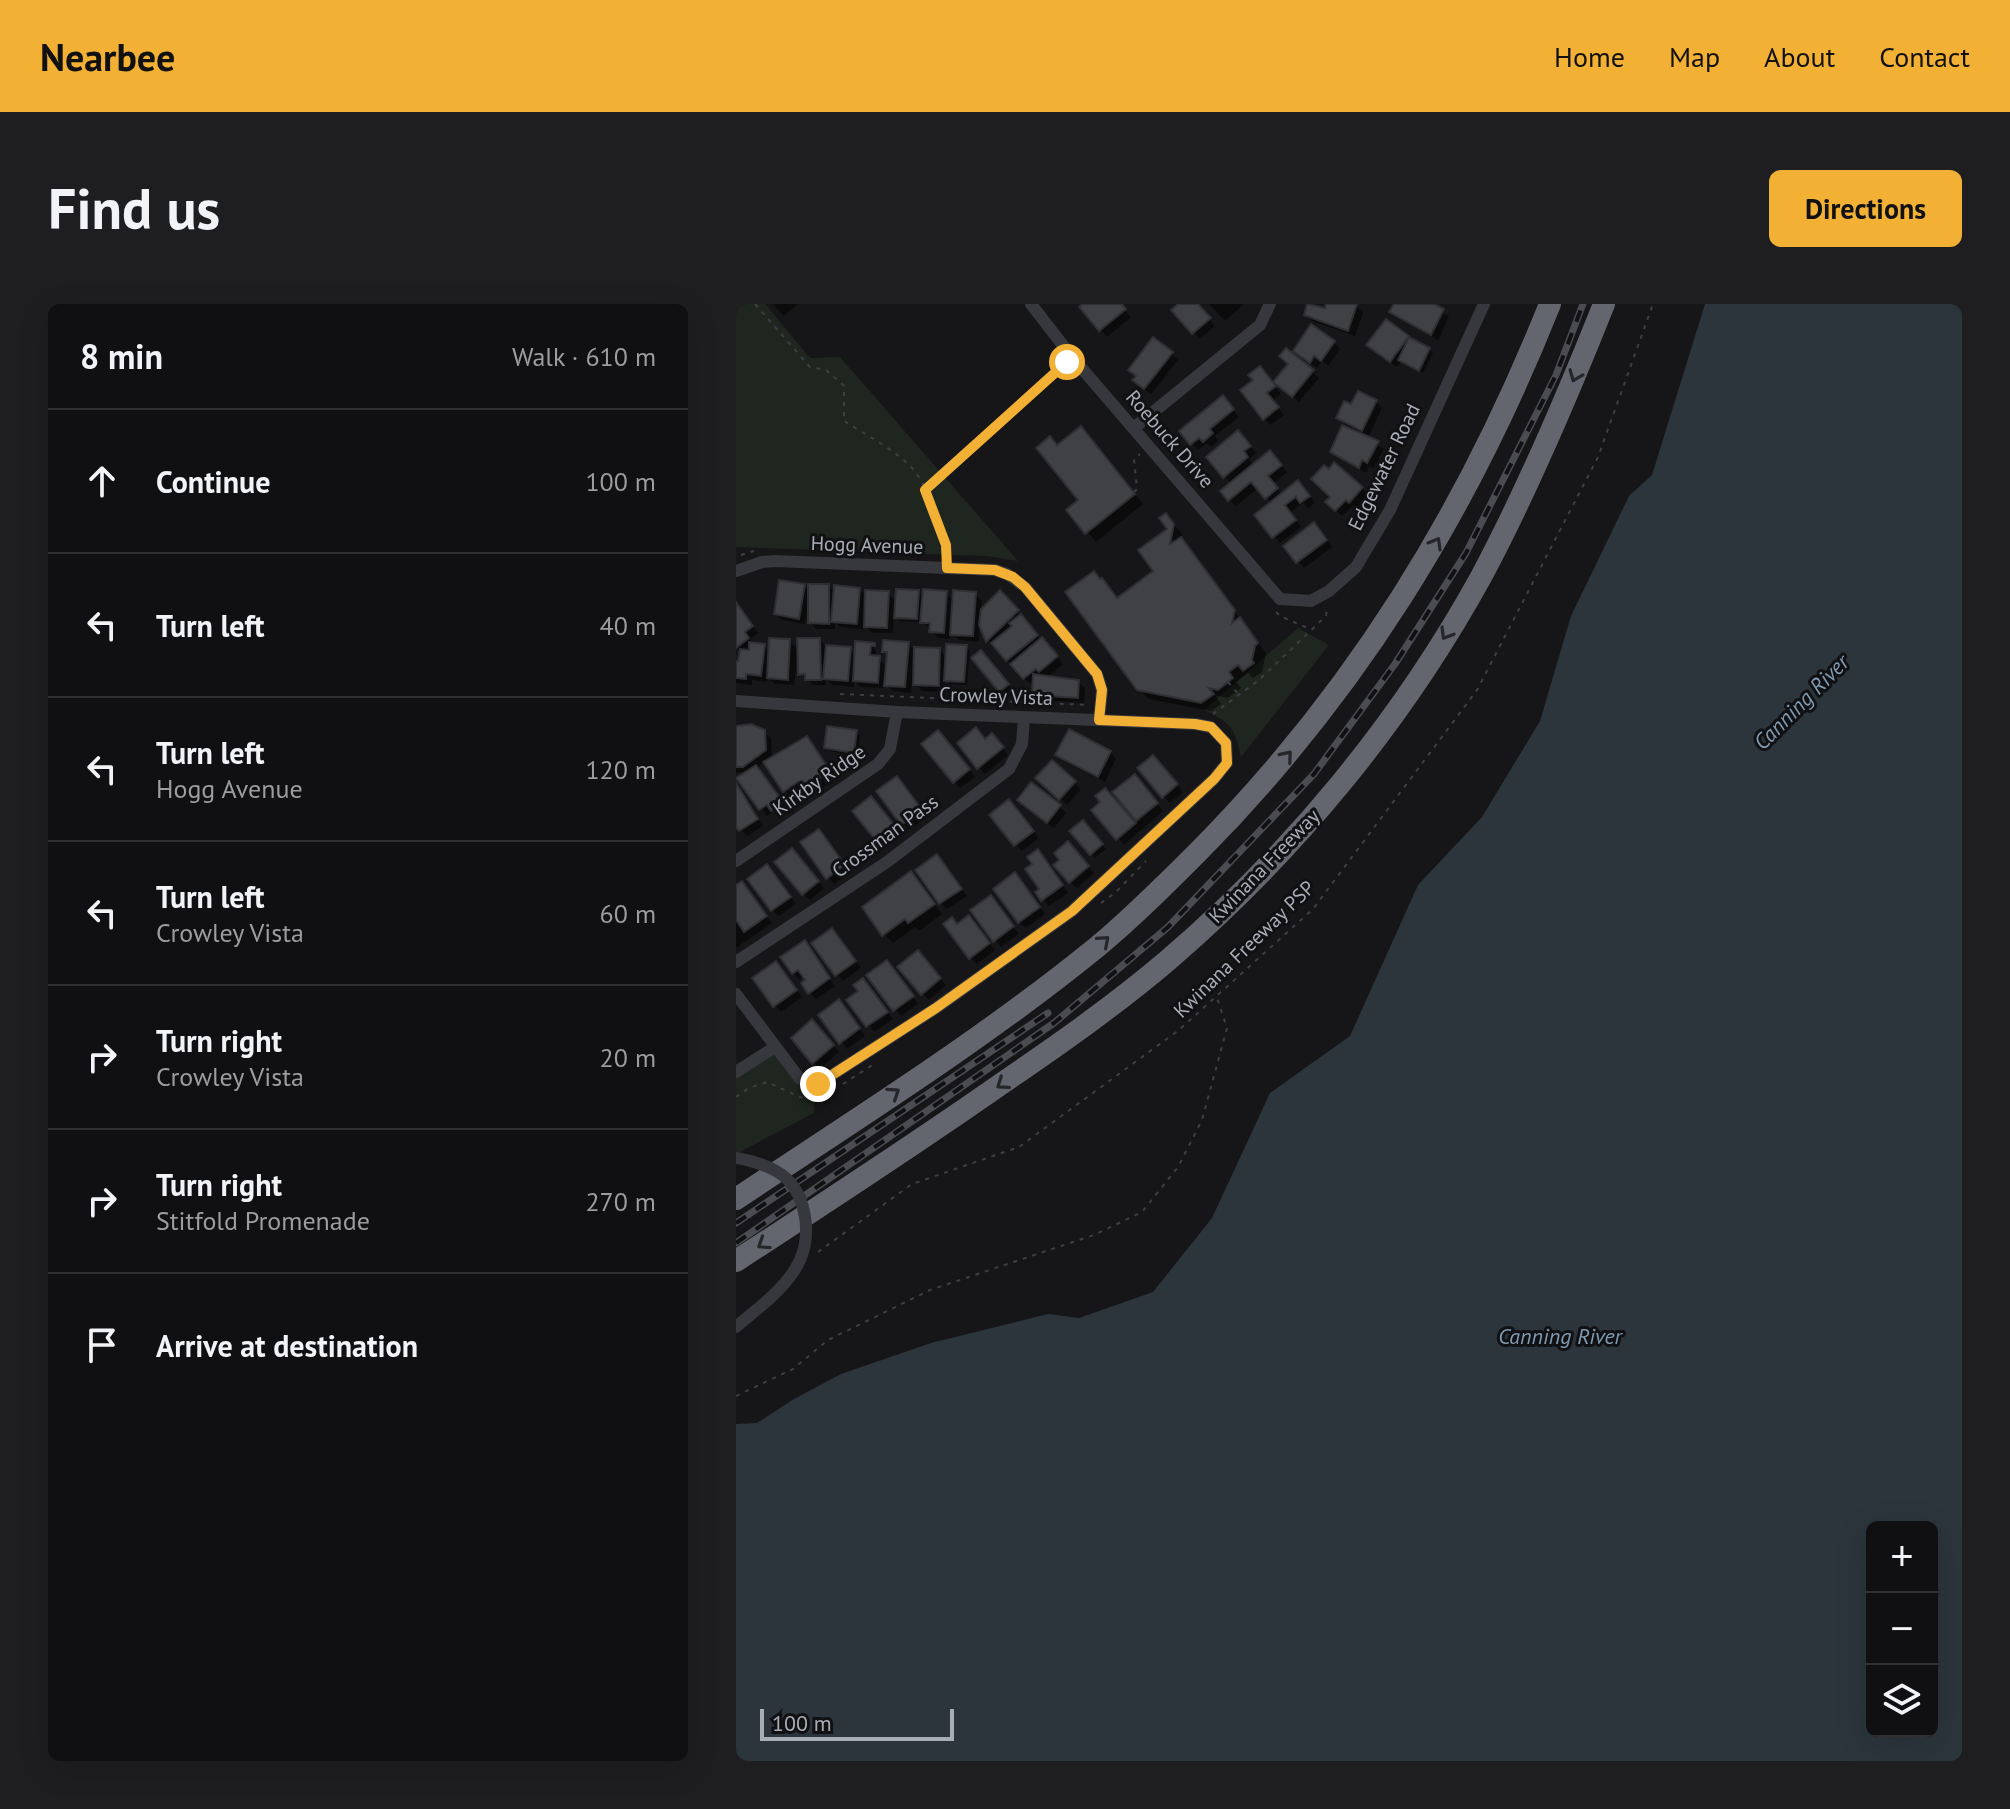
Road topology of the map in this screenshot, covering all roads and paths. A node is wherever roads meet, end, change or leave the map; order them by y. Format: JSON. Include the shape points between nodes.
{"nodes":[{"id":1,"x":755,"y":304,"type":"edge"},
{"id":2,"x":1031,"y":304,"type":"edge"},
{"id":3,"x":1270,"y":304,"type":"edge"},
{"id":4,"x":1484,"y":304,"type":"edge"},
{"id":5,"x":1550,"y":304,"type":"edge"},
{"id":6,"x":1604,"y":304,"type":"edge"},
{"id":7,"x":1653,"y":304,"type":"edge"},
{"id":8,"x":1072,"y":357,"type":"junction"},
{"id":9,"x":1135,"y":427,"type":"junction"},
{"id":10,"x":1150,"y":445,"type":"junction"},
{"id":11,"x":950,"y":465,"type":"joint"},
{"id":12,"x":925,"y":490,"type":"junction"},
{"id":13,"x":1134,"y":492,"type":"dead end"},
{"id":14,"x":764,"y":551,"type":"dead end"},
{"id":15,"x":736,"y":557,"type":"edge"},
{"id":16,"x":947,"y":568,"type":"junction"},
{"id":17,"x":736,"y":571,"type":"edge"},
{"id":18,"x":1329,"y":591,"type":"junction"},
{"id":19,"x":1228,"y":682,"type":"dead end"},
{"id":20,"x":831,"y":694,"type":"dead end"},
{"id":21,"x":1239,"y":695,"type":"junction"},
{"id":22,"x":736,"y":701,"type":"edge"},
{"id":23,"x":1101,"y":705,"type":"junction"},
{"id":24,"x":897,"y":712,"type":"junction"},
{"id":25,"x":1024,"y":718,"type":"junction"},
{"id":26,"x":1099,"y":720,"type":"junction"},
{"id":27,"x":1217,"y":720,"type":"dead end"},
{"id":28,"x":1147,"y":860,"type":"dead end"},
{"id":29,"x":736,"y":861,"type":"edge"},
{"id":30,"x":1102,"y":902,"type":"dead end"},
{"id":31,"x":736,"y":962,"type":"edge"},
{"id":32,"x":736,"y":994,"type":"edge"},
{"id":33,"x":1216,"y":996,"type":"junction"},
{"id":34,"x":775,"y":1047,"type":"junction"},
{"id":35,"x":879,"y":1061,"type":"dead end"},
{"id":36,"x":736,"y":1072,"type":"edge"},
{"id":37,"x":835,"y":1088,"type":"dead end"},
{"id":38,"x":821,"y":1089,"type":"junction"},
{"id":39,"x":736,"y":1097,"type":"edge"},
{"id":40,"x":847,"y":1125,"type":"junction"},
{"id":41,"x":736,"y":1158,"type":"edge"},
{"id":42,"x":736,"y":1188,"type":"edge"},
{"id":43,"x":736,"y":1199,"type":"edge"},
{"id":44,"x":811,"y":1257,"type":"dead end"},
{"id":45,"x":736,"y":1261,"type":"edge"},
{"id":46,"x":736,"y":1327,"type":"edge"},
{"id":47,"x":736,"y":1396,"type":"edge"}],
"edges":[{"from":1,"to":12,"type":"path","via":[[810,367],[826,370],[844,386],[844,421],[905,462]]},
{"from":2,"to":8,"type":"street","name":"Roebuck Drive"},
{"from":3,"to":9,"type":"street","via":[[1260,325]]},
{"from":4,"to":18,"type":"street","name":"Edgewater Road","via":[[1390,510],[1356,567]]},
{"from":40,"to":5,"type":"highway","one_way":true,"via":[[1033,998],[1099,945],[1161,889],[1292,752],[1372,646],[1439,539],[1486,451]]},
{"from":6,"to":45,"type":"highway","name":"Kwinana Freeway","one_way":true,"via":[[1529,480],[1480,577],[1418,680],[1294,838],[1127,994],[906,1150]]},
{"from":7,"to":33,"type":"path","name":"Kwinana Freeway PSP","via":[[1598,457],[1477,690],[1313,909]]},
{"from":8,"to":9,"type":"street","name":"Roebuck Drive"},
{"from":8,"to":11,"type":"lane"},
{"from":9,"to":10,"type":"street","name":"Roebuck Drive"},
{"from":10,"to":13,"type":"path","via":[[1134,459]]},
{"from":10,"to":18,"type":"street","name":"Roebuck Drive","via":[[1280,599],[1311,601]]},
{"from":11,"to":12,"type":"path"},
{"from":12,"to":16,"type":"path","via":[[946,545]]},
{"from":14,"to":15,"type":"path"},
{"from":16,"to":17,"type":"street","name":"Hogg Avenue","via":[[775,561]]},
{"from":16,"to":23,"type":"street","name":"Hogg Avenue","via":[[995,570],[1020,582],[1097,674]]},
{"from":18,"to":21,"type":"path","via":[[1326,616]]},
{"from":19,"to":21,"type":"path"},
{"from":20,"to":23,"type":"path"},
{"from":21,"to":27,"type":"path","via":[[1209,716]]},
{"from":22,"to":24,"type":"street","name":"Crowley Vista"},
{"from":23,"to":26,"type":"street","name":"Hogg Avenue"},
{"from":24,"to":25,"type":"street","name":"Crowley Vista"},
{"from":24,"to":29,"type":"street","name":"Kirkby Ridge","via":[[890,749],[878,764]]},
{"from":25,"to":26,"type":"street","name":"Crowley Vista"},
{"from":25,"to":31,"type":"street","name":"Crossman Pass","via":[[1022,744],[1009,769],[887,862]]},
{"from":26,"to":38,"type":"street","name":"Crowley Vista","via":[[1211,727],[1226,743],[1227,763],[1072,911]]},
{"from":28,"to":30,"type":"path"},
{"from":32,"to":34,"type":"street"},
{"from":33,"to":44,"type":"path","name":"Kwinana Freeway PSP","via":[[1179,1030],[1019,1147],[912,1184]]},
{"from":33,"to":47,"type":"path","via":[[1227,1028],[1202,1120],[1178,1167],[1142,1212],[1094,1235],[930,1290],[828,1340],[793,1369]]},
{"from":34,"to":36,"type":"street"},
{"from":34,"to":38,"type":"street","via":[[800,1079]]},
{"from":35,"to":37,"type":"path"},
{"from":38,"to":39,"type":"path","via":[[814,1099],[767,1082]]},
{"from":40,"to":42,"type":"highway"},
{"from":40,"to":43,"type":"highway"},
{"from":41,"to":46,"type":"street","bridge":true,"via":[[788,1180],[803,1207],[806,1236],[799,1262],[782,1285]]}]}
